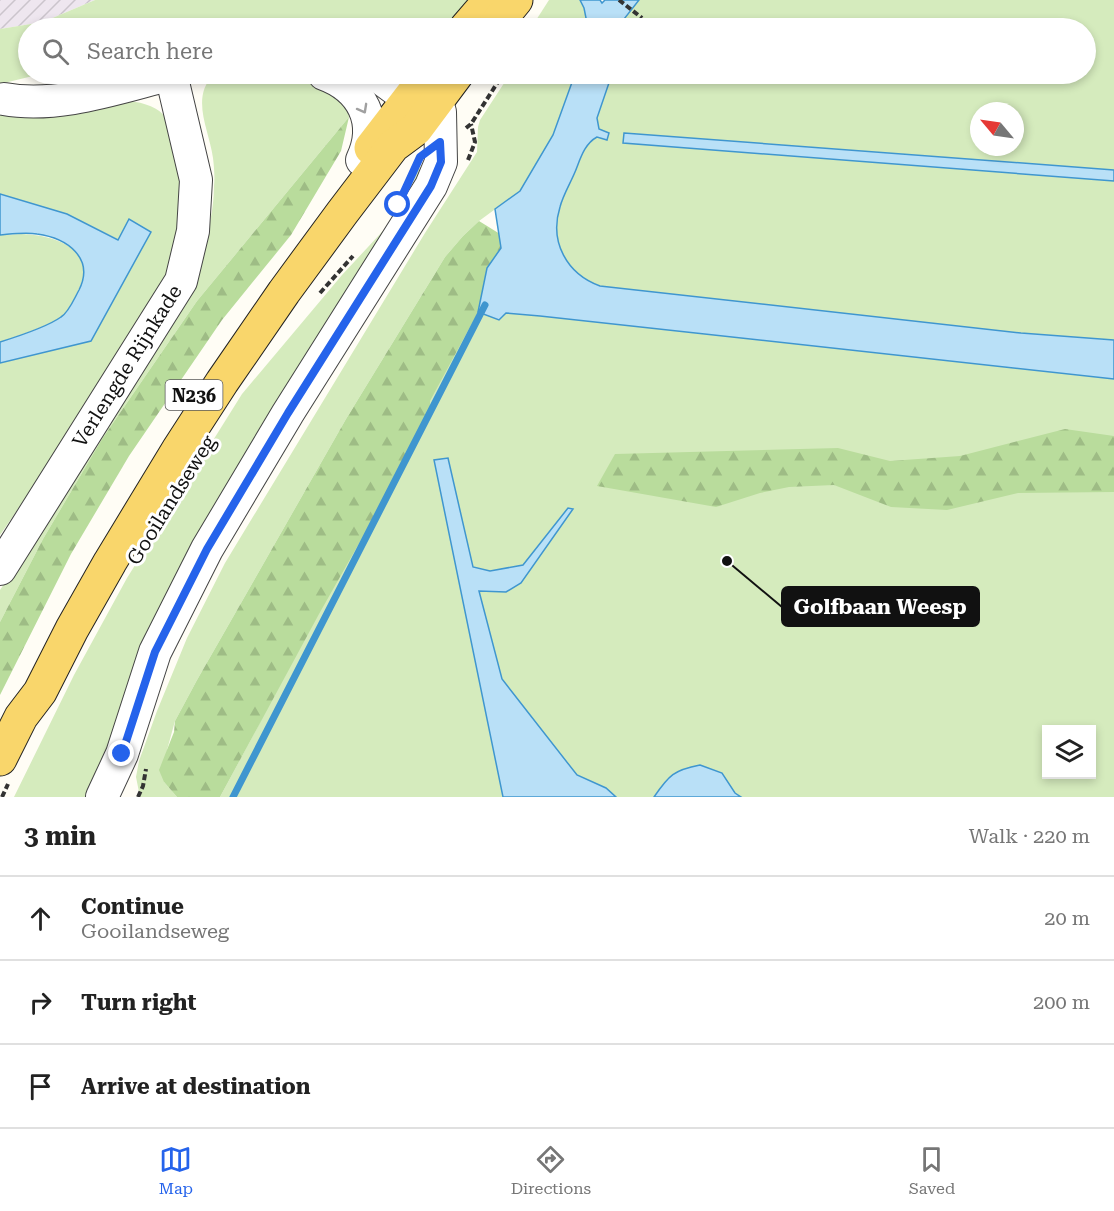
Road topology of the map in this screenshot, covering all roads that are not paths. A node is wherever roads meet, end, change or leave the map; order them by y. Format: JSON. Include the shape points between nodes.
{"nodes":[{"id":1,"x":490,"y":0,"type":"edge"},
{"id":2,"x":516,"y":0,"type":"edge"},
{"id":3,"x":475,"y":18,"type":"edge"},
{"id":4,"x":501,"y":18,"type":"edge"},
{"id":5,"x":48,"y":84,"type":"edge"},
{"id":6,"x":129,"y":84,"type":"edge"},
{"id":7,"x":173,"y":84,"type":"edge"},
{"id":8,"x":343,"y":84,"type":"edge"},
{"id":9,"x":404,"y":84,"type":"edge"},
{"id":10,"x":438,"y":84,"type":"edge"},
{"id":11,"x":424,"y":91,"type":"edge"},
{"id":12,"x":2,"y":100,"type":"edge"},
{"id":13,"x":362,"y":160,"type":"junction"},
{"id":14,"x":0,"y":569,"type":"edge"},
{"id":15,"x":21,"y":717,"type":"junction"},
{"id":16,"x":6,"y":768,"type":"edge"},
{"id":17,"x":102,"y":797,"type":"edge"}],
"edges":[{"from":1,"to":3,"type":"main road"},
{"from":2,"to":4,"type":"main road"},
{"from":5,"to":12,"type":"street","name":"Verlengde Rijnkade","via":[[15,91]]},
{"from":6,"to":12,"type":"street","name":"Verlengde Rijnkade","via":[[50,100]]},
{"from":7,"to":14,"type":"street","name":"Verlengde Rijnkade","via":[[196,180],[193,231],[181,281]]},
{"from":8,"to":13,"type":"street","one_way":true,"via":[[368,116],[369,139]]},
{"from":9,"to":11,"type":"street"},
{"from":10,"to":11,"type":"main road","name":"Gooilandseweg","number":"N236"},
{"from":11,"to":13,"type":"main road","name":"Gooilandseweg","number":"N236"},
{"from":11,"to":15,"type":"main road","name":"Gooilandseweg","number":"N236","via":[[416,129],[393,146],[222,382],[110,562],[40,692]]},
{"from":11,"to":17,"type":"street","via":[[440,112],[441,162],[431,186],[207,549],[155,652],[122,754]]},
{"from":13,"to":15,"type":"main road","name":"Gooilandseweg","number":"N236","via":[[288,254],[136,483],[53,637]]},
{"from":15,"to":16,"type":"main road","name":"Gooilandseweg","number":"N236"}]}
